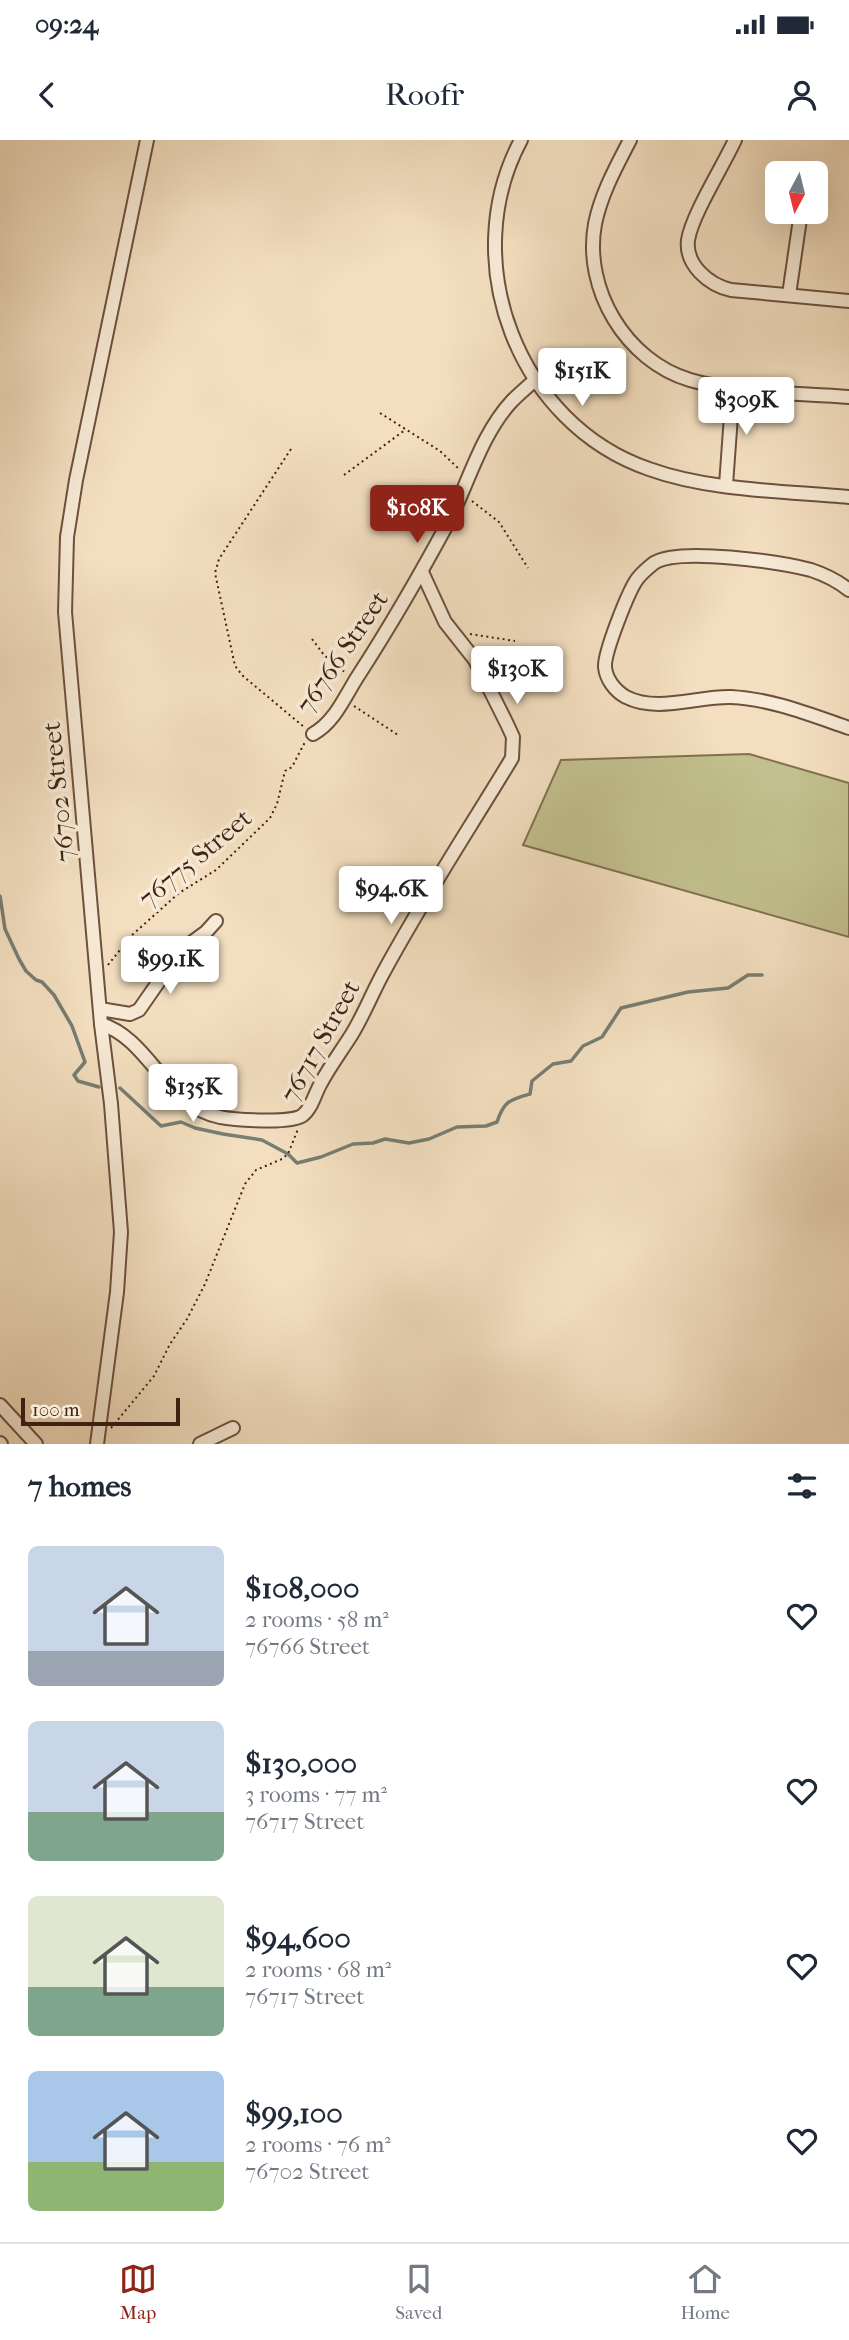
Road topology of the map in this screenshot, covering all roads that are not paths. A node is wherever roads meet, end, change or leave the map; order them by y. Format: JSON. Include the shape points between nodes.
{"nodes":[{"id":1,"x":147,"y":140,"type":"edge"},
{"id":2,"x":521,"y":140,"type":"edge"},
{"id":3,"x":630,"y":140,"type":"edge"},
{"id":4,"x":735,"y":140,"type":"edge"},
{"id":5,"x":799,"y":224,"type":"edge"},
{"id":6,"x":789,"y":295,"type":"junction"},
{"id":7,"x":849,"y":301,"type":"edge"},
{"id":8,"x":535,"y":380,"type":"junction"},
{"id":9,"x":733,"y":387,"type":"junction"},
{"id":10,"x":849,"y":397,"type":"edge"},
{"id":11,"x":726,"y":485,"type":"junction"},
{"id":12,"x":849,"y":497,"type":"edge"},
{"id":13,"x":422,"y":572,"type":"junction"},
{"id":14,"x":849,"y":590,"type":"edge"},
{"id":15,"x":849,"y":728,"type":"edge"},
{"id":16,"x":313,"y":734,"type":"road end"},
{"id":17,"x":216,"y":921,"type":"dead end"},
{"id":18,"x":100,"y":1009,"type":"junction"},
{"id":19,"x":101,"y":1024,"type":"junction"},
{"id":20,"x":0,"y":1405,"type":"edge"},
{"id":21,"x":233,"y":1428,"type":"dead end"},
{"id":22,"x":97,"y":1441,"type":"edge"},
{"id":23,"x":36,"y":1444,"type":"edge"},
{"id":24,"x":200,"y":1444,"type":"edge"}],
"edges":[{"from":1,"to":18,"type":"street","name":"76702 Street","via":[[76,480],[65,572],[68,661]]},
{"from":2,"to":8,"type":"street","via":[[501,190],[495,226],[496,280],[509,327]]},
{"from":3,"to":9,"type":"street","via":[[594,227],[599,287],[622,332],[641,353],[687,379]]},
{"from":4,"to":6,"type":"street","via":[[690,232],[692,260],[708,280],[722,288]]},
{"from":5,"to":6,"type":"street"},
{"from":6,"to":7,"type":"street"},
{"from":8,"to":11,"type":"street","via":[[569,420],[612,452],[673,477]]},
{"from":8,"to":13,"type":"street","name":"76766 Street","via":[[510,402],[493,428]]},
{"from":9,"to":10,"type":"street"},
{"from":9,"to":11,"type":"street"},
{"from":11,"to":12,"type":"street"},
{"from":13,"to":16,"type":"street","name":"76766 Street","via":[[328,723]]},
{"from":13,"to":19,"type":"street","name":"76717 Street","via":[[438,608],[475,660],[513,737],[512,758],[428,895],[306,1113],[279,1121],[207,1113],[174,1089],[127,1037]]},
{"from":14,"to":15,"type":"street","via":[[813,571],[729,558],[670,556],[637,579],[613,633],[605,667],[615,688],[642,702],[729,697],[764,700]]},
{"from":17,"to":18,"type":"street","via":[[180,951],[139,1010],[130,1014]]},
{"from":18,"to":19,"type":"street","name":"76702 Street"},
{"from":19,"to":22,"type":"street","name":"76702 Street","via":[[121,1232]]},
{"from":20,"to":23,"type":"street"},
{"from":21,"to":24,"type":"street"}]}
